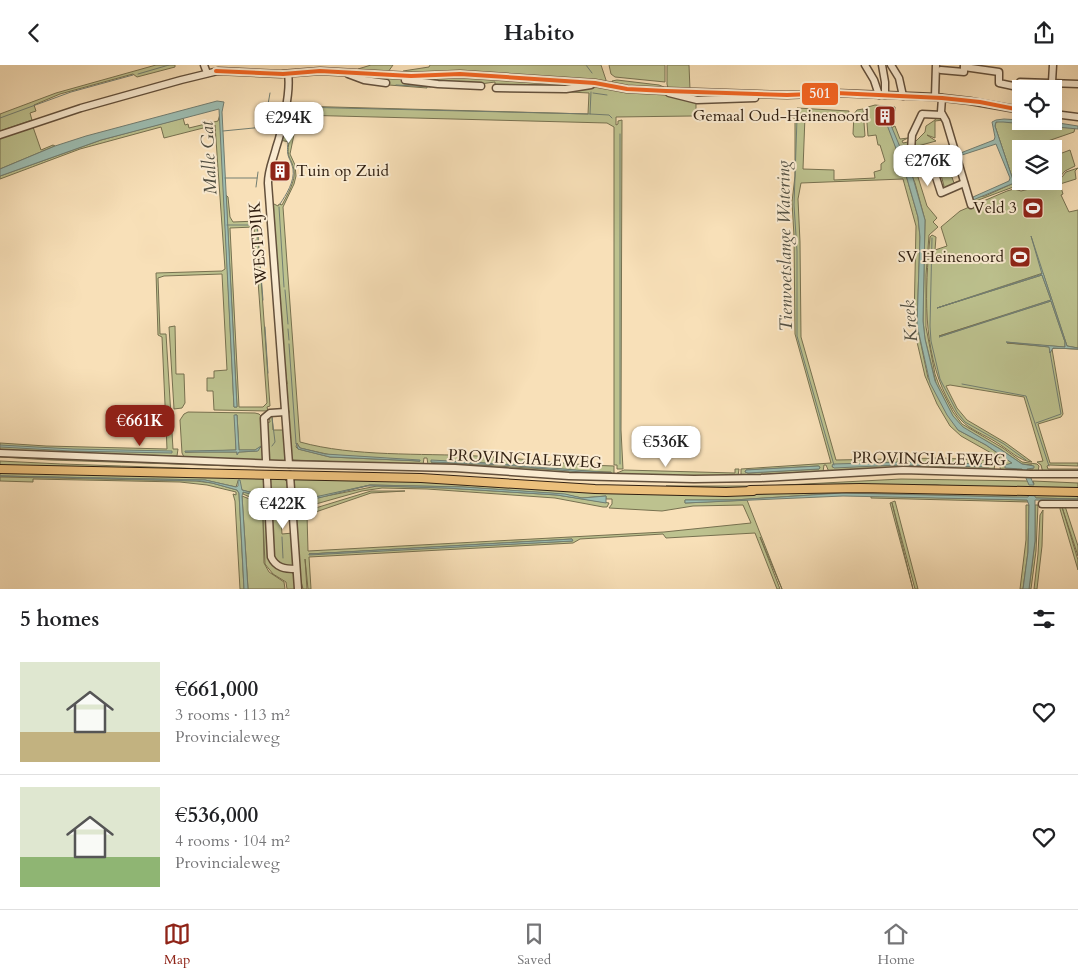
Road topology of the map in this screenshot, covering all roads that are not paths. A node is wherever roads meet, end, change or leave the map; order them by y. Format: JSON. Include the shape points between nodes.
{"nodes":[{"id":1,"x":204,"y":65,"type":"edge"},
{"id":2,"x":865,"y":65,"type":"edge"},
{"id":3,"x":882,"y":65,"type":"edge"},
{"id":4,"x":892,"y":65,"type":"edge"},
{"id":5,"x":936,"y":65,"type":"edge"},
{"id":6,"x":1053,"y":65,"type":"edge"},
{"id":7,"x":964,"y":66,"type":"edge"},
{"id":8,"x":989,"y":68,"type":"edge"},
{"id":9,"x":942,"y":70,"type":"dead end"},
{"id":10,"x":345,"y":72,"type":"junction"},
{"id":11,"x":207,"y":73,"type":"junction"},
{"id":12,"x":288,"y":74,"type":"junction"},
{"id":13,"x":395,"y":75,"type":"junction"},
{"id":14,"x":1052,"y":80,"type":"edge"},
{"id":15,"x":386,"y":83,"type":"dead end"},
{"id":16,"x":595,"y":83,"type":"junction"},
{"id":17,"x":1062,"y":83,"type":"edge"},
{"id":18,"x":1078,"y":84,"type":"edge"},
{"id":19,"x":481,"y":86,"type":"dead end"},
{"id":20,"x":1012,"y":86,"type":"edge"},
{"id":21,"x":496,"y":88,"type":"dead end"},
{"id":22,"x":666,"y":91,"type":"junction"},
{"id":23,"x":882,"y":92,"type":"junction"},
{"id":24,"x":778,"y":95,"type":"junction"},
{"id":25,"x":903,"y":96,"type":"junction"},
{"id":26,"x":935,"y":97,"type":"junction"},
{"id":27,"x":942,"y":98,"type":"junction"},
{"id":28,"x":1012,"y":108,"type":"edge"},
{"id":29,"x":942,"y":115,"type":"junction"},
{"id":30,"x":1062,"y":115,"type":"edge"},
{"id":31,"x":1078,"y":117,"type":"edge"},
{"id":32,"x":0,"y":135,"type":"edge"},
{"id":33,"x":911,"y":151,"type":"dead end"},
{"id":34,"x":957,"y":161,"type":"junction"},
{"id":35,"x":964,"y":183,"type":"junction"},
{"id":36,"x":971,"y":205,"type":"dead end"},
{"id":37,"x":285,"y":412,"type":"junction"},
{"id":38,"x":0,"y":453,"type":"edge"},
{"id":39,"x":266,"y":460,"type":"dead end"},
{"id":40,"x":289,"y":464,"type":"junction"},
{"id":41,"x":0,"y":469,"type":"edge"},
{"id":42,"x":1078,"y":474,"type":"edge"},
{"id":43,"x":290,"y":475,"type":"junction"},
{"id":44,"x":267,"y":479,"type":"dead end"},
{"id":45,"x":1078,"y":492,"type":"edge"},
{"id":46,"x":1042,"y":503,"type":"dead end"},
{"id":47,"x":1078,"y":504,"type":"edge"},
{"id":48,"x":296,"y":569,"type":"junction"},
{"id":49,"x":298,"y":589,"type":"edge"}],
"edges":[{"from":1,"to":11,"type":"street"},
{"from":2,"to":23,"type":"street"},
{"from":3,"to":23,"type":"street"},
{"from":4,"to":25,"type":"street"},
{"from":5,"to":26,"type":"street"},
{"from":6,"to":14,"type":"street"},
{"from":7,"to":8,"type":"street"},
{"from":7,"to":9,"type":"street","via":[[964,72]]},
{"from":8,"to":20,"type":"street","via":[[999,72],[998,83]]},
{"from":10,"to":12,"type":"street"},
{"from":10,"to":13,"type":"street"},
{"from":10,"to":15,"type":"street","via":[[360,79]]},
{"from":11,"to":12,"type":"street"},
{"from":11,"to":32,"type":"street","via":[[78,109]]},
{"from":12,"to":37,"type":"street","name":"WESTDIJK","via":[[284,117],[268,179]]},
{"from":13,"to":16,"type":"street","via":[[460,74]]},
{"from":13,"to":19,"type":"street","via":[[436,84]]},
{"from":16,"to":21,"type":"street","via":[[573,89]]},
{"from":16,"to":22,"type":"street"},
{"from":17,"to":18,"type":"street"},
{"from":22,"to":24,"type":"street"},
{"from":22,"to":24,"type":"street","via":[[673,96],[697,100]]},
{"from":23,"to":24,"type":"street"},
{"from":23,"to":25,"type":"street"},
{"from":25,"to":26,"type":"street"},
{"from":26,"to":27,"type":"street"},
{"from":27,"to":28,"type":"street"},
{"from":27,"to":29,"type":"street"},
{"from":29,"to":33,"type":"street","via":[[922,114],[911,137]]},
{"from":29,"to":34,"type":"street"},
{"from":30,"to":31,"type":"street"},
{"from":34,"to":35,"type":"street"},
{"from":34,"to":35,"type":"street","via":[[936,171],[941,193]]},
{"from":35,"to":36,"type":"street"},
{"from":37,"to":39,"type":"street","via":[[270,413],[264,417]]},
{"from":37,"to":40,"type":"street","name":"WESTDIJK"},
{"from":38,"to":40,"type":"street","name":"PROVINCIALEWEG"},
{"from":40,"to":42,"type":"street","name":"PROVINCIALEWEG","via":[[694,479],[894,470]]},
{"from":41,"to":43,"type":"main road","name":"PROVINCIALEWEG"},
{"from":43,"to":45,"type":"main road","name":"PROVINCIALEWEG","via":[[753,491],[860,488]]},
{"from":43,"to":48,"type":"street"},
{"from":44,"to":48,"type":"street","via":[[271,557],[280,567]]},
{"from":46,"to":47,"type":"street"},
{"from":48,"to":49,"type":"street"}]}
